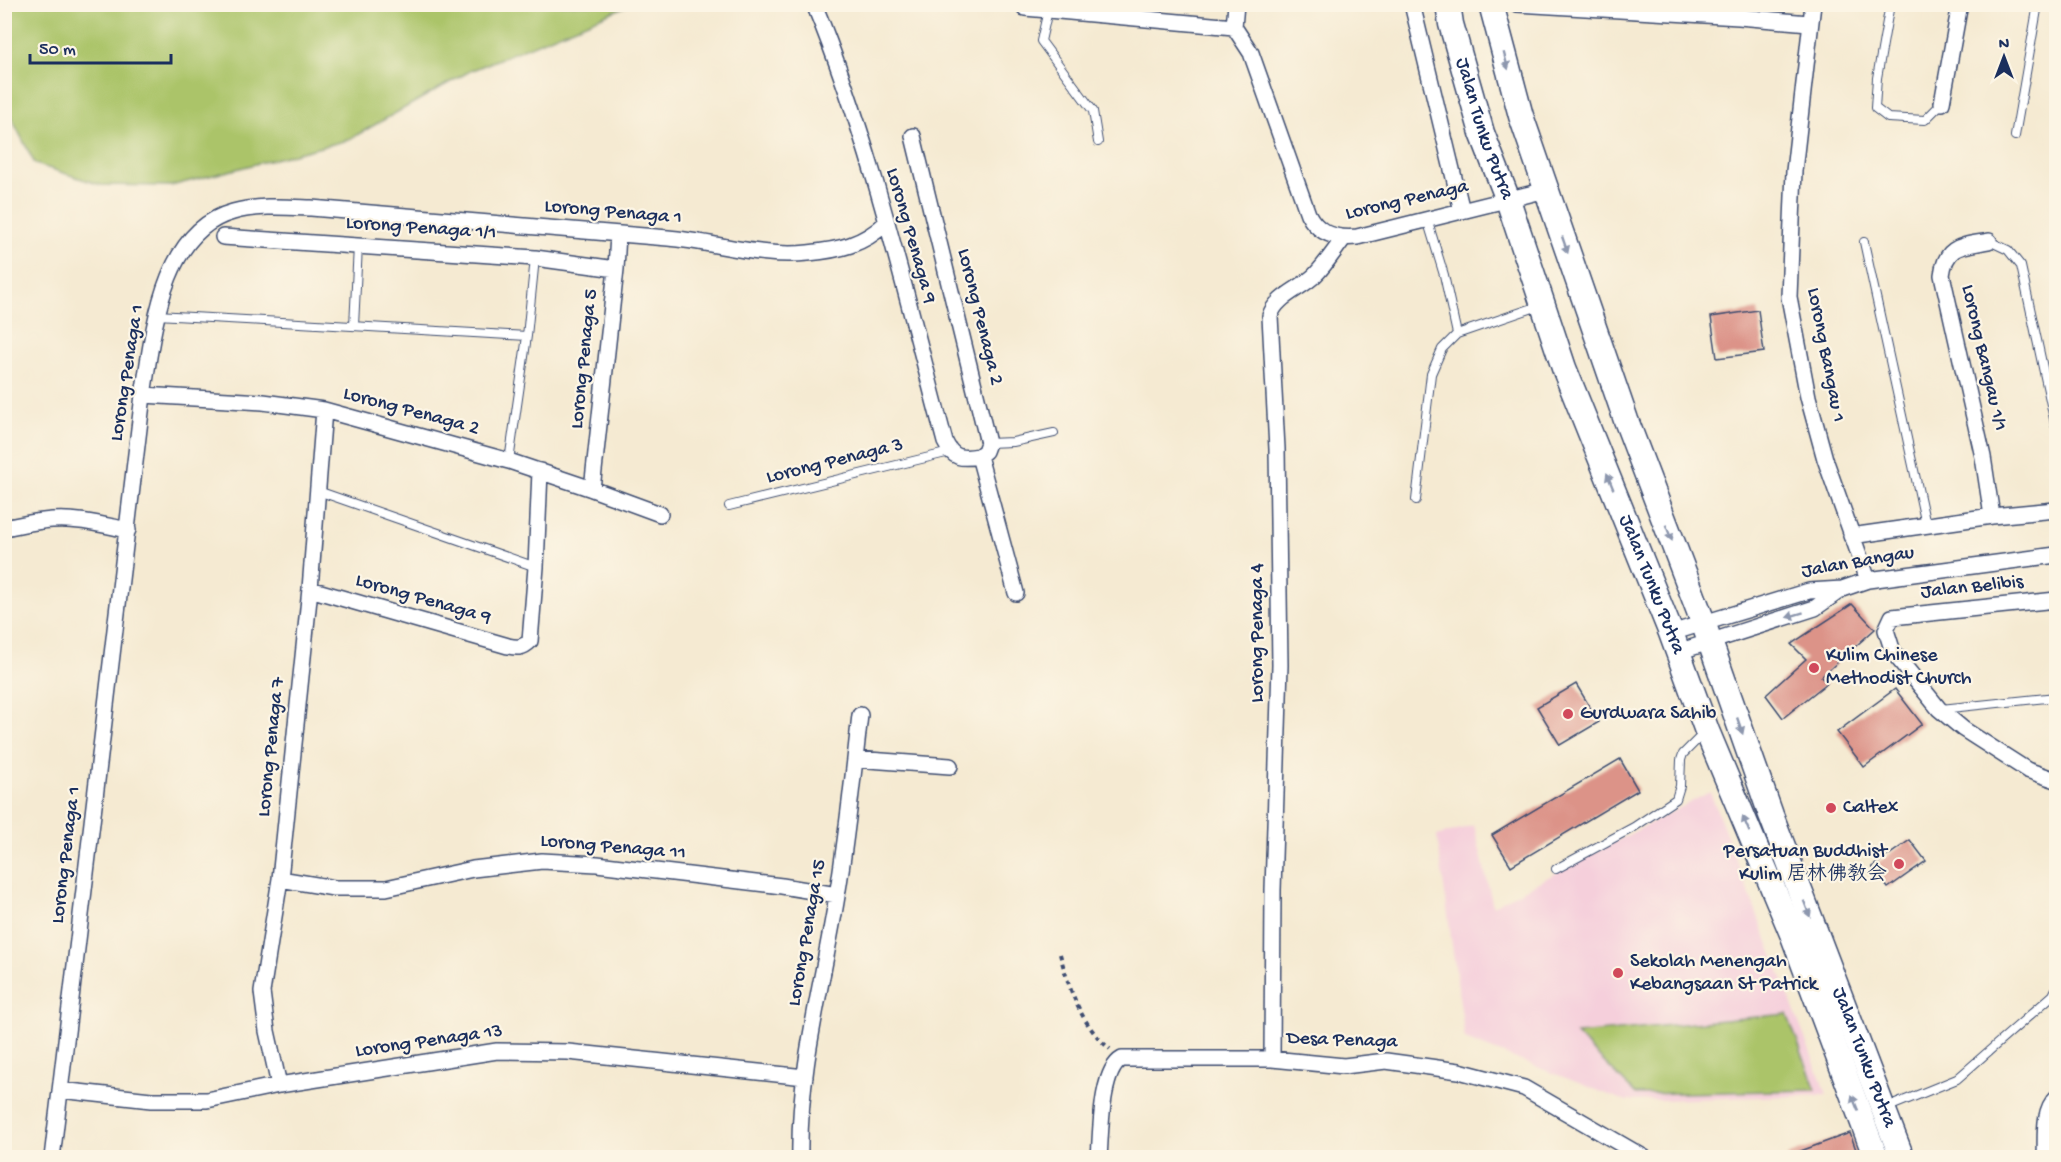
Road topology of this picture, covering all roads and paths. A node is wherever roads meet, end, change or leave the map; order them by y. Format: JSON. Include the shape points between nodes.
{"nodes":[{"id":1,"x":814,"y":4,"type":"edge"},
{"id":2,"x":1022,"y":4,"type":"edge"},
{"id":3,"x":1236,"y":4,"type":"edge"},
{"id":4,"x":1412,"y":4,"type":"edge"},
{"id":5,"x":1448,"y":4,"type":"edge"},
{"id":6,"x":1491,"y":4,"type":"edge"},
{"id":7,"x":1517,"y":4,"type":"edge"},
{"id":8,"x":1813,"y":4,"type":"edge"},
{"id":9,"x":1890,"y":4,"type":"edge"},
{"id":10,"x":1960,"y":4,"type":"edge"},
{"id":11,"x":2037,"y":4,"type":"edge"},
{"id":12,"x":1554,"y":6,"type":"edge"},
{"id":13,"x":1048,"y":7,"type":"edge"},
{"id":14,"x":1596,"y":7,"type":"edge"},
{"id":15,"x":1673,"y":9,"type":"edge"},
{"id":16,"x":1740,"y":11,"type":"edge"},
{"id":17,"x":1809,"y":22,"type":"junction"},
{"id":18,"x":1234,"y":27,"type":"junction"},
{"id":19,"x":1942,"y":103,"type":"joint"},
{"id":20,"x":913,"y":136,"type":"dead end"},
{"id":21,"x":2015,"y":136,"type":"dead end"},
{"id":22,"x":1098,"y":142,"type":"dead end"},
{"id":23,"x":1546,"y":189,"type":"junction"},
{"id":24,"x":1508,"y":200,"type":"junction"},
{"id":25,"x":1462,"y":211,"type":"junction"},
{"id":26,"x":1427,"y":219,"type":"junction"},
{"id":27,"x":886,"y":224,"type":"junction"},
{"id":28,"x":618,"y":234,"type":"junction"},
{"id":29,"x":223,"y":237,"type":"dead end"},
{"id":30,"x":1344,"y":238,"type":"junction"},
{"id":31,"x":1989,"y":241,"type":"joint"},
{"id":32,"x":1864,"y":242,"type":"dead end"},
{"id":33,"x":358,"y":246,"type":"junction"},
{"id":34,"x":535,"y":258,"type":"junction"},
{"id":35,"x":616,"y":269,"type":"junction"},
{"id":36,"x":1543,"y":304,"type":"junction"},
{"id":37,"x":157,"y":315,"type":"junction"},
{"id":38,"x":354,"y":326,"type":"junction"},
{"id":39,"x":1457,"y":334,"type":"junction"},
{"id":40,"x":527,"y":336,"type":"junction"},
{"id":41,"x":143,"y":395,"type":"junction"},
{"id":42,"x":324,"y":410,"type":"junction"},
{"id":43,"x":2056,"y":428,"type":"edge"},
{"id":44,"x":1054,"y":434,"type":"dead end"},
{"id":45,"x":983,"y":450,"type":"junction"},
{"id":46,"x":950,"y":452,"type":"junction"},
{"id":47,"x":508,"y":460,"type":"junction"},
{"id":48,"x":540,"y":471,"type":"junction"},
{"id":49,"x":592,"y":489,"type":"junction"},
{"id":50,"x":318,"y":491,"type":"junction"},
{"id":51,"x":1416,"y":500,"type":"dead end"},
{"id":52,"x":729,"y":506,"type":"dead end"},
{"id":53,"x":2056,"y":510,"type":"edge"},
{"id":54,"x":660,"y":514,"type":"dead end"},
{"id":55,"x":1992,"y":516,"type":"junction"},
{"id":56,"x":1926,"y":525,"type":"junction"},
{"id":57,"x":4,"y":528,"type":"edge"},
{"id":58,"x":128,"y":530,"type":"junction"},
{"id":59,"x":1851,"y":536,"type":"junction"},
{"id":60,"x":2056,"y":555,"type":"edge"},
{"id":61,"x":536,"y":567,"type":"junction"},
{"id":62,"x":1868,"y":580,"type":"junction"},
{"id":63,"x":310,"y":589,"type":"junction"},
{"id":64,"x":1842,"y":589,"type":"junction"},
{"id":65,"x":1691,"y":592,"type":"junction"},
{"id":66,"x":1016,"y":593,"type":"dead end"},
{"id":67,"x":2056,"y":600,"type":"edge"},
{"id":68,"x":1737,"y":612,"type":"junction"},
{"id":69,"x":1743,"y":631,"type":"junction"},
{"id":70,"x":1706,"y":632,"type":"junction"},
{"id":71,"x":1674,"y":643,"type":"junction"},
{"id":72,"x":1720,"y":671,"type":"junction"},
{"id":73,"x":2056,"y":697,"type":"edge"},
{"id":74,"x":1940,"y":709,"type":"junction"},
{"id":75,"x":860,"y":715,"type":"dead end"},
{"id":76,"x":1707,"y":731,"type":"junction"},
{"id":77,"x":855,"y":759,"type":"junction"},
{"id":78,"x":950,"y":766,"type":"dead end"},
{"id":79,"x":2056,"y":780,"type":"edge"},
{"id":80,"x":1556,"y":869,"type":"dead end"},
{"id":81,"x":280,"y":879,"type":"junction"},
{"id":82,"x":837,"y":896,"type":"junction"},
{"id":83,"x":1060,"y":954,"type":"dead end"},
{"id":84,"x":2056,"y":989,"type":"edge"},
{"id":85,"x":1122,"y":1059,"type":"junction"},
{"id":86,"x":1272,"y":1059,"type":"junction"},
{"id":87,"x":804,"y":1077,"type":"junction"},
{"id":88,"x":279,"y":1085,"type":"junction"},
{"id":89,"x":60,"y":1090,"type":"junction"},
{"id":90,"x":2056,"y":1098,"type":"edge"},
{"id":91,"x":1884,"y":1108,"type":"junction"},
{"id":92,"x":52,"y":1158,"type":"edge"},
{"id":93,"x":800,"y":1158,"type":"edge"},
{"id":94,"x":1099,"y":1158,"type":"edge"},
{"id":95,"x":1645,"y":1158,"type":"edge"},
{"id":96,"x":1876,"y":1158,"type":"edge"},
{"id":97,"x":1902,"y":1158,"type":"edge"},
{"id":98,"x":2045,"y":1158,"type":"edge"}],
"edges":[{"from":1,"to":27,"type":"street","name":"Lorong Penaga 9","via":[[837,60]]},
{"from":2,"to":13,"type":"street","via":[[1025,8]]},
{"from":3,"to":18,"type":"street"},
{"from":4,"to":25,"type":"street"},
{"from":5,"to":24,"type":"main road","name":"Jalan Tunku Putra","via":[[1482,132]]},
{"from":6,"to":23,"type":"main road","name":"Jalan Tunku Putra","one_way":true,"via":[[1521,116]]},
{"from":7,"to":12,"type":"street"},
{"from":8,"to":17,"type":"street","name":"Lorong Bangau 1"},
{"from":9,"to":19,"type":"lane","via":[[1875,108],[1888,118],[1925,120]]},
{"from":10,"to":19,"type":"street"},
{"from":11,"to":21,"type":"lane"},
{"from":12,"to":14,"type":"street"},
{"from":13,"to":18,"type":"street"},
{"from":13,"to":22,"type":"lane","via":[[1041,41],[1093,111]]},
{"from":14,"to":15,"type":"street"},
{"from":15,"to":16,"type":"street"},
{"from":16,"to":17,"type":"street"},
{"from":17,"to":59,"type":"street","name":"Lorong Bangau 1","via":[[1794,171],[1789,297],[1808,397]]},
{"from":18,"to":30,"type":"street","name":"Lorong Penaga","via":[[1251,53],[1312,223],[1321,232]]},
{"from":20,"to":45,"type":"street","name":"Lorong Penaga 2"},
{"from":23,"to":24,"type":"street","name":"Lorong Penaga"},
{"from":23,"to":65,"type":"main road","name":"Jalan Tunku Putra","one_way":true},
{"from":24,"to":25,"type":"street","name":"Lorong Penaga"},
{"from":24,"to":36,"type":"main road","name":"Jalan Tunku Putra"},
{"from":25,"to":26,"type":"street","name":"Lorong Penaga"},
{"from":26,"to":30,"type":"street","name":"Lorong Penaga"},
{"from":26,"to":39,"type":"lane"},
{"from":27,"to":28,"type":"street","name":"Lorong Penaga 1","via":[[873,236],[850,247],[806,253],[759,252]]},
{"from":27,"to":46,"type":"street","name":"Lorong Penaga 9"},
{"from":28,"to":35,"type":"street","name":"Lorong Penaga 5"},
{"from":28,"to":37,"type":"street","name":"Lorong Penaga 1","via":[[310,208],[233,212],[201,228],[190,240],[173,270]]},
{"from":29,"to":33,"type":"street","name":"Lorong Penaga 1/1"},
{"from":30,"to":86,"type":"street","name":"Lorong Penaga 4","via":[[1314,276],[1282,299],[1270,316],[1277,449],[1280,665]]},
{"from":31,"to":43,"type":"lane","via":[[2007,250],[2021,266]]},
{"from":31,"to":55,"type":"street","name":"Lorong Bangau 1/1","via":[[1957,248],[1944,260],[1942,274]]},
{"from":32,"to":56,"type":"lane"},
{"from":33,"to":34,"type":"street","name":"Lorong Penaga 1/1"},
{"from":33,"to":38,"type":"lane"},
{"from":34,"to":35,"type":"street","name":"Lorong Penaga 1/1"},
{"from":34,"to":40,"type":"lane"},
{"from":35,"to":49,"type":"street","name":"Lorong Penaga 5"},
{"from":36,"to":39,"type":"lane"},
{"from":71,"to":36,"type":"main road","name":"Jalan Tunku Putra","one_way":true,"via":[[1564,368]]},
{"from":37,"to":38,"type":"lane"},
{"from":37,"to":41,"type":"street","name":"Lorong Penaga 1"},
{"from":38,"to":40,"type":"lane"},
{"from":39,"to":51,"type":"lane","via":[[1442,349],[1431,374]]},
{"from":40,"to":47,"type":"lane"},
{"from":41,"to":42,"type":"street","name":"Lorong Penaga 2"},
{"from":41,"to":58,"type":"street","name":"Lorong Penaga 1"},
{"from":42,"to":47,"type":"street","name":"Lorong Penaga 2"},
{"from":42,"to":50,"type":"street","name":"Lorong Penaga 7"},
{"from":44,"to":45,"type":"lane"},
{"from":45,"to":46,"type":"street","via":[[963,457]]},
{"from":45,"to":66,"type":"street","name":"Lorong Penaga 2"},
{"from":46,"to":52,"type":"lane","name":"Lorong Penaga 3"},
{"from":47,"to":48,"type":"street","name":"Lorong Penaga 2"},
{"from":48,"to":49,"type":"street","name":"Lorong Penaga 2"},
{"from":48,"to":61,"type":"street"},
{"from":49,"to":54,"type":"street","name":"Lorong Penaga 2"},
{"from":50,"to":61,"type":"lane"},
{"from":50,"to":63,"type":"street","name":"Lorong Penaga 7"},
{"from":53,"to":55,"type":"street"},
{"from":55,"to":56,"type":"street"},
{"from":56,"to":59,"type":"street"},
{"from":57,"to":58,"type":"street","via":[[74,520]]},
{"from":58,"to":89,"type":"street","name":"Lorong Penaga 1"},
{"from":59,"to":62,"type":"street","name":"Lorong Bangau 1"},
{"from":60,"to":62,"type":"street","name":"Jalan Bangau"},
{"from":61,"to":63,"type":"street","name":"Lorong Penaga 9","via":[[530,641],[519,648]]},
{"from":62,"to":64,"type":"street","name":"Jalan Bangau"},
{"from":63,"to":81,"type":"street","name":"Lorong Penaga 7"},
{"from":64,"to":68,"type":"street","name":"Jalan Bangau","via":[[1809,591]]},
{"from":64,"to":69,"type":"street","one_way":true,"via":[[1815,608]]},
{"from":65,"to":68,"type":"street","via":[[1704,606]]},
{"from":65,"to":70,"type":"main road","name":"Jalan Tunku Putra"},
{"from":67,"to":74,"type":"street","name":"Jalan Belibis","via":[[1892,617],[1886,630],[1893,652]]},
{"from":68,"to":70,"type":"street","name":"Jalan Bangau"},
{"from":69,"to":70,"type":"street"},
{"from":69,"to":72,"type":"street","via":[[1729,643]]},
{"from":70,"to":71,"type":"street","name":"Jalan Bangau"},
{"from":70,"to":72,"type":"main road","name":"Jalan Tunku Putra"},
{"from":71,"to":76,"type":"main road","name":"Jalan Tunku Putra"},
{"from":72,"to":91,"type":"main road","name":"Jalan Tunku Putra","one_way":true},
{"from":73,"to":74,"type":"lane"},
{"from":74,"to":79,"type":"street","via":[[1963,729],[2026,770]]},
{"from":75,"to":77,"type":"street","name":"Lorong Penaga 15"},
{"from":76,"to":80,"type":"lane","via":[[1683,754],[1676,799],[1634,827]]},
{"from":96,"to":76,"type":"main road","name":"Jalan Tunku Putra","one_way":true,"via":[[1793,936]]},
{"from":77,"to":78,"type":"street"},
{"from":77,"to":82,"type":"street","name":"Lorong Penaga 15"},
{"from":81,"to":82,"type":"street","name":"Lorong Penaga 11","via":[[334,888],[386,888],[473,869],[542,861],[666,872]]},
{"from":81,"to":88,"type":"street","name":"Lorong Penaga 7","via":[[262,992]]},
{"from":82,"to":87,"type":"street","name":"Lorong Penaga 15"},
{"from":83,"to":85,"type":"path","via":[[1084,1019],[1100,1041]]},
{"from":84,"to":91,"type":"lane","via":[[1957,1079]]},
{"from":85,"to":86,"type":"street","name":"Desa Penaga"},
{"from":85,"to":94,"type":"street","via":[[1116,1062],[1107,1080]]},
{"from":86,"to":95,"type":"street","name":"Desa Penaga","via":[[1344,1066],[1386,1062],[1470,1073],[1524,1088]]},
{"from":87,"to":88,"type":"street","name":"Lorong Penaga 13","via":[[568,1052],[497,1051]]},
{"from":87,"to":93,"type":"street","name":"Lorong Penaga 15"},
{"from":88,"to":89,"type":"street","name":"Lorong Penaga 13","via":[[207,1100],[151,1100]]},
{"from":89,"to":92,"type":"street","name":"Lorong Penaga 1"},
{"from":90,"to":98,"type":"street","via":[[2046,1124]]},
{"from":91,"to":97,"type":"main road","name":"Jalan Tunku Putra"}]}
